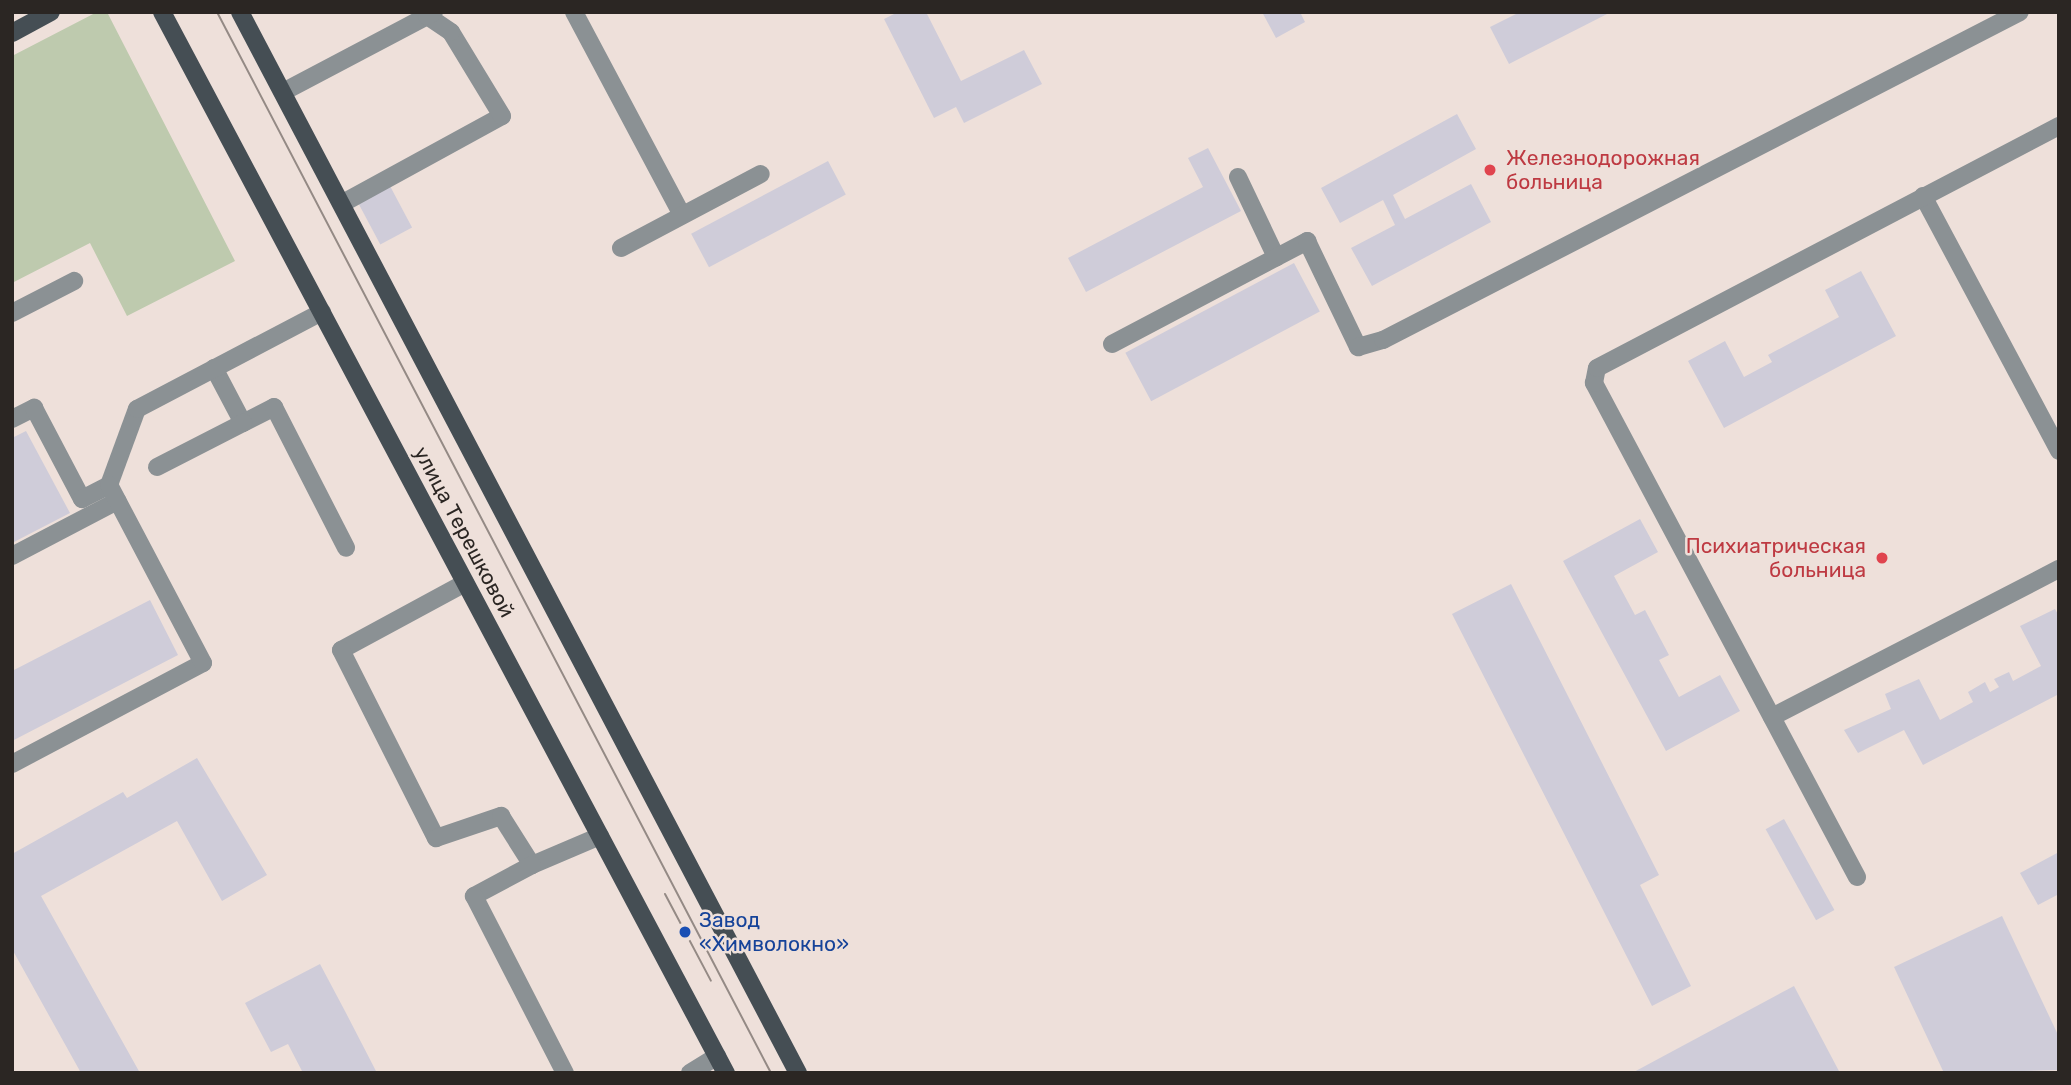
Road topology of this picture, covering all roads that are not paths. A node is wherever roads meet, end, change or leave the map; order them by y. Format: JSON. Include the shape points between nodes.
{"nodes":[{"id":1,"x":51,"y":12,"type":"edge"},
{"id":2,"x":162,"y":12,"type":"edge"},
{"id":3,"x":240,"y":12,"type":"edge"},
{"id":4,"x":574,"y":12,"type":"edge"},
{"id":5,"x":2020,"y":12,"type":"edge"},
{"id":6,"x":429,"y":14,"type":"edge"},
{"id":7,"x":12,"y":33,"type":"edge"},
{"id":8,"x":283,"y":92,"type":"junction"},
{"id":9,"x":2059,"y":126,"type":"edge"},
{"id":10,"x":761,"y":174,"type":"dead end"},
{"id":11,"x":1238,"y":177,"type":"dead end"},
{"id":12,"x":1923,"y":197,"type":"junction"},
{"id":13,"x":343,"y":203,"type":"junction"},
{"id":14,"x":682,"y":215,"type":"junction"},
{"id":15,"x":621,"y":248,"type":"dead end"},
{"id":16,"x":1276,"y":257,"type":"junction"},
{"id":17,"x":74,"y":281,"type":"dead end"},
{"id":18,"x":322,"y":312,"type":"junction"},
{"id":19,"x":12,"y":313,"type":"edge"},
{"id":20,"x":1112,"y":344,"type":"dead end"},
{"id":21,"x":214,"y":368,"type":"junction"},
{"id":22,"x":12,"y":419,"type":"edge"},
{"id":23,"x":243,"y":423,"type":"junction"},
{"id":24,"x":2059,"y":451,"type":"edge"},
{"id":25,"x":157,"y":467,"type":"dead end"},
{"id":26,"x":109,"y":485,"type":"junction"},
{"id":27,"x":117,"y":501,"type":"junction"},
{"id":28,"x":346,"y":548,"type":"dead end"},
{"id":29,"x":12,"y":556,"type":"edge"},
{"id":30,"x":2059,"y":569,"type":"edge"},
{"id":31,"x":465,"y":583,"type":"junction"},
{"id":32,"x":1772,"y":717,"type":"junction"},
{"id":33,"x":12,"y":764,"type":"edge"},
{"id":34,"x":600,"y":836,"type":"junction"},
{"id":35,"x":532,"y":865,"type":"junction"},
{"id":36,"x":1857,"y":877,"type":"dead end"},
{"id":37,"x":717,"y":1056,"type":"junction"},
{"id":38,"x":565,"y":1073,"type":"edge"},
{"id":39,"x":690,"y":1073,"type":"edge"},
{"id":40,"x":726,"y":1073,"type":"edge"},
{"id":41,"x":798,"y":1073,"type":"edge"}],
"edges":[{"from":1,"to":7,"type":"main road"},
{"from":2,"to":18,"type":"main road","name":"улица Терешковой"},
{"from":3,"to":8,"type":"main road"},
{"from":4,"to":14,"type":"lane"},
{"from":5,"to":16,"type":"lane","via":[[1383,340],[1359,347],[1307,240]]},
{"from":6,"to":8,"type":"lane"},
{"from":6,"to":13,"type":"lane","via":[[451,32],[502,116]]},
{"from":8,"to":13,"type":"main road"},
{"from":9,"to":12,"type":"lane"},
{"from":10,"to":14,"type":"lane"},
{"from":11,"to":16,"type":"lane"},
{"from":12,"to":24,"type":"lane"},
{"from":12,"to":32,"type":"lane","via":[[1597,368],[1594,383]]},
{"from":13,"to":41,"type":"main road"},
{"from":14,"to":15,"type":"lane"},
{"from":16,"to":20,"type":"lane"},
{"from":17,"to":19,"type":"lane"},
{"from":18,"to":21,"type":"lane"},
{"from":18,"to":31,"type":"main road","name":"улица Терешковой"},
{"from":21,"to":23,"type":"lane"},
{"from":21,"to":26,"type":"lane","via":[[137,409]]},
{"from":22,"to":26,"type":"lane","via":[[34,408],[82,499]]},
{"from":23,"to":25,"type":"lane"},
{"from":23,"to":28,"type":"lane","via":[[274,407]]},
{"from":26,"to":27,"type":"lane"},
{"from":27,"to":29,"type":"lane"},
{"from":27,"to":33,"type":"lane","via":[[203,663]]},
{"from":30,"to":32,"type":"lane"},
{"from":31,"to":34,"type":"main road","name":"улица Терешковой"},
{"from":31,"to":35,"type":"lane","via":[[341,650],[436,838],[501,816]]},
{"from":32,"to":36,"type":"lane"},
{"from":34,"to":35,"type":"lane"},
{"from":34,"to":37,"type":"main road","name":"улица Терешковой"},
{"from":35,"to":38,"type":"lane","via":[[474,896]]},
{"from":37,"to":39,"type":"lane"},
{"from":37,"to":40,"type":"main road","name":"улица Терешковой"}]}
